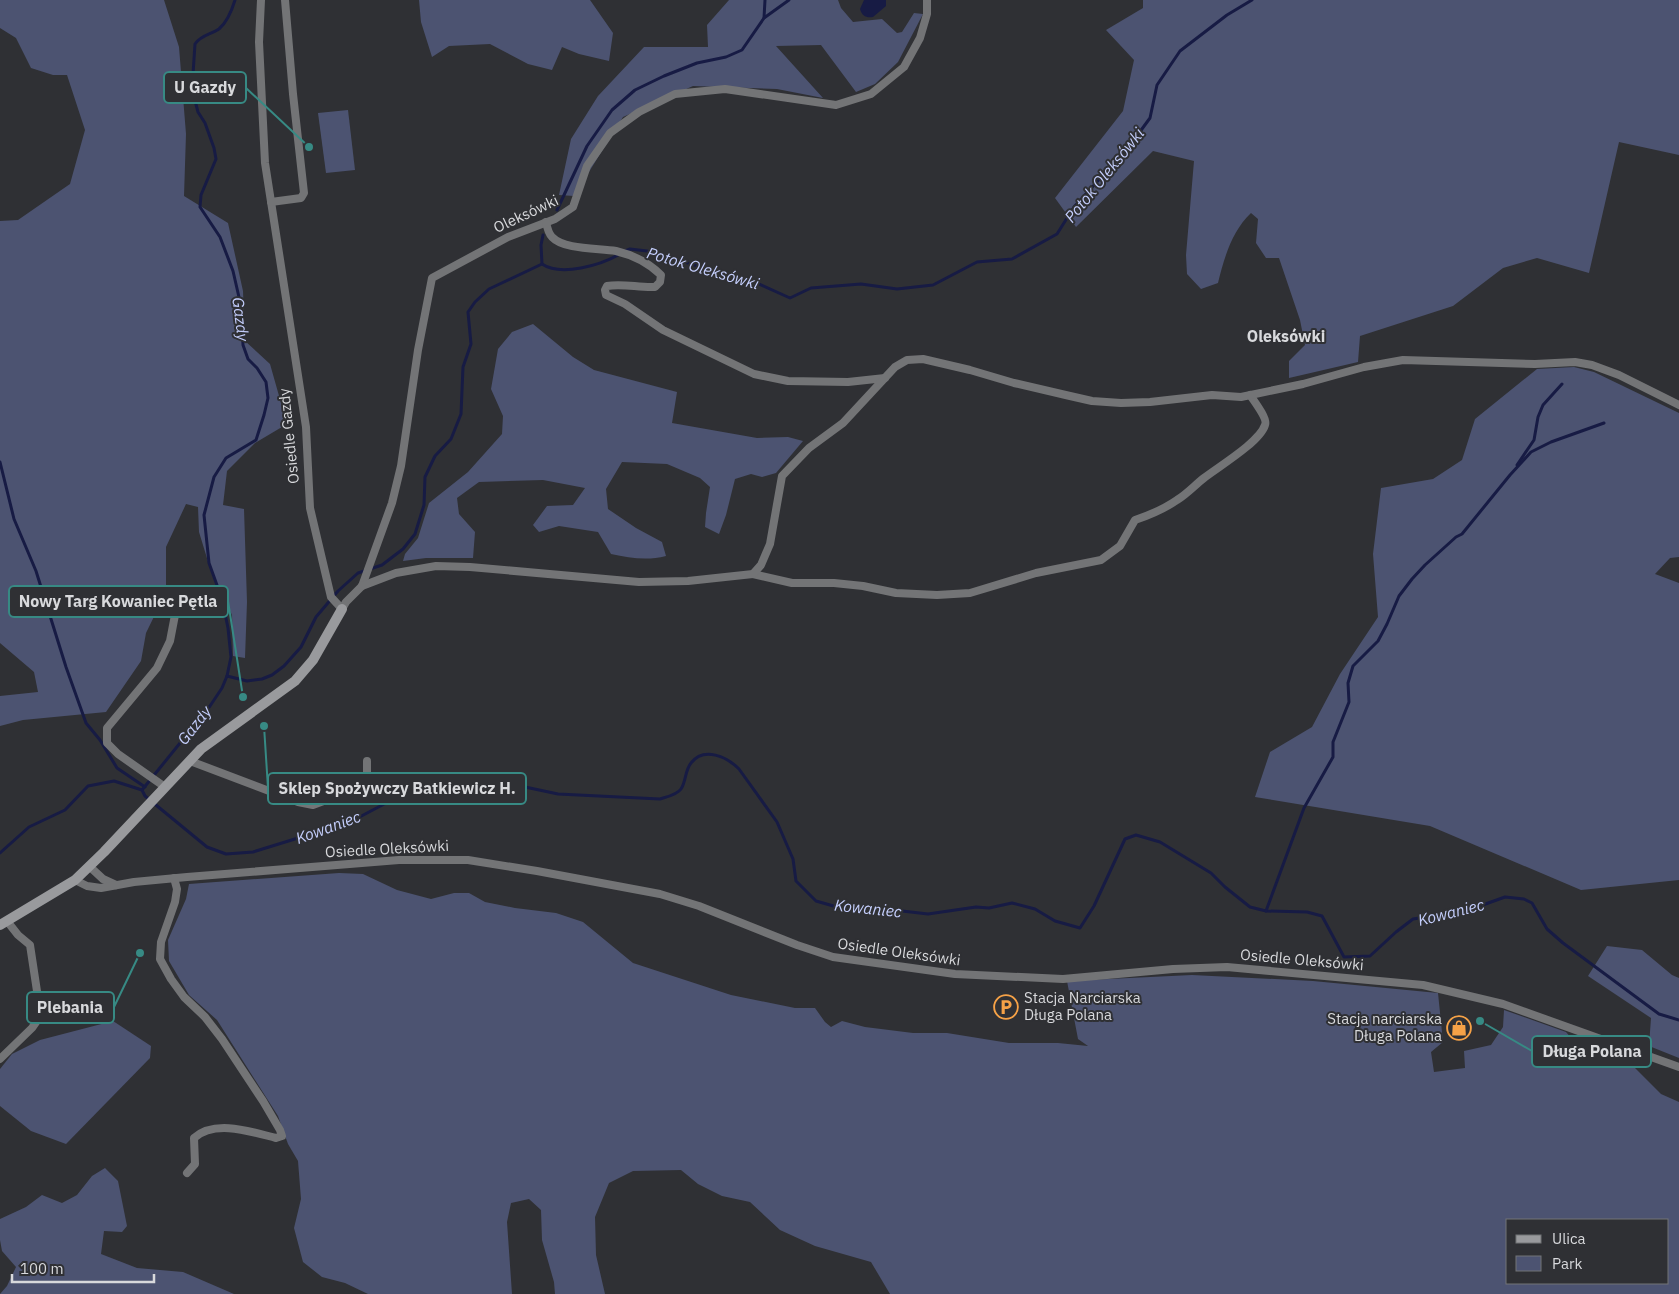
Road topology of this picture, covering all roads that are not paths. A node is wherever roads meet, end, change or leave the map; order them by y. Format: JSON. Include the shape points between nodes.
{"nodes":[{"id":1,"x":261,"y":0,"type":"edge"},
{"id":2,"x":285,"y":0,"type":"edge"},
{"id":3,"x":927,"y":0,"type":"edge"},
{"id":4,"x":271,"y":202,"type":"junction"},
{"id":5,"x":546,"y":222,"type":"junction"},
{"id":6,"x":884,"y":378,"type":"junction"},
{"id":7,"x":1250,"y":395,"type":"junction"},
{"id":8,"x":1679,"y":405,"type":"edge"},
{"id":9,"x":753,"y":574,"type":"junction"},
{"id":10,"x":362,"y":586,"type":"junction"},
{"id":11,"x":180,"y":589,"type":"dead end"},
{"id":12,"x":340,"y":607,"type":"junction"},
{"id":13,"x":190,"y":761,"type":"junction"},
{"id":14,"x":367,"y":761,"type":"dead end"},
{"id":15,"x":163,"y":789,"type":"junction"},
{"id":16,"x":89,"y":866,"type":"junction"},
{"id":17,"x":174,"y":878,"type":"junction"},
{"id":18,"x":74,"y":880,"type":"junction"},
{"id":19,"x":116,"y":885,"type":"junction"},
{"id":20,"x":4,"y":923,"type":"edge"},
{"id":21,"x":0,"y":1059,"type":"edge"},
{"id":22,"x":1679,"y":1067,"type":"edge"},
{"id":23,"x":187,"y":1173,"type":"dead end"}],
"edges":[{"from":1,"to":4,"type":"street","name":"Osiedle Gazdy","via":[[259,42],[265,163]]},
{"from":2,"to":4,"type":"street","via":[[304,193],[300,198]]},
{"from":3,"to":5,"type":"street","name":"Oleksówki","via":[[927,14],[920,38],[904,67],[871,94],[836,105],[725,89],[675,94],[639,112],[610,133],[587,166],[573,207]]},
{"from":4,"to":12,"type":"street","name":"Osiedle Gazdy","via":[[306,427],[310,508],[331,597]]},
{"from":5,"to":6,"type":"street","via":[[552,236],[564,244],[617,251],[654,267],[661,275],[655,287],[616,284],[607,286],[606,295],[663,330],[754,374],[788,381],[848,382]]},
{"from":5,"to":10,"type":"street","name":"Oleksówki","via":[[508,236],[432,278],[401,466],[392,503]]},
{"from":6,"to":7,"type":"street","via":[[907,360],[923,359],[1092,401],[1150,402],[1212,395]]},
{"from":6,"to":9,"type":"street","via":[[843,423],[808,448],[782,476],[770,544],[761,565]]},
{"from":7,"to":8,"type":"street","via":[[1403,360],[1575,362],[1619,375]]},
{"from":7,"to":9,"type":"street","via":[[1265,418],[1266,426],[1258,436],[1178,500],[1135,520],[1120,546],[1101,560],[1036,573],[970,593],[937,595],[834,583],[792,583]]},
{"from":9,"to":10,"type":"street","via":[[639,582],[436,566],[396,573]]},
{"from":10,"to":12,"type":"street","name":"Oleksówki"},
{"from":11,"to":15,"type":"street","via":[[170,641],[157,668],[107,728],[107,743]]},
{"from":12,"to":13,"type":"street","via":[[313,660],[295,681],[214,739]]},
{"from":13,"to":14,"type":"street","via":[[298,802],[313,804],[361,787],[366,779]]},
{"from":13,"to":15,"type":"street"},
{"from":15,"to":16,"type":"street"},
{"from":16,"to":18,"type":"street"},
{"from":16,"to":19,"type":"street","via":[[103,879]]},
{"from":17,"to":19,"type":"street","name":"Osiedle Oleksówki"},
{"from":17,"to":22,"type":"street","name":"Osiedle Oleksówki","via":[[399,860],[476,861],[660,894],[833,957],[946,973],[1063,979],[1173,969],[1227,968],[1423,985],[1503,1004]]},
{"from":17,"to":23,"type":"street","via":[[177,889],[160,942],[160,959],[170,979],[222,1039],[282,1136],[276,1138],[235,1128],[206,1130],[194,1138],[194,1164]]},
{"from":18,"to":19,"type":"street","name":"Osiedle Oleksówki","via":[[101,888]]},
{"from":18,"to":20,"type":"street"},
{"from":20,"to":21,"type":"street","via":[[30,945],[40,1010],[32,1028]]}]}
